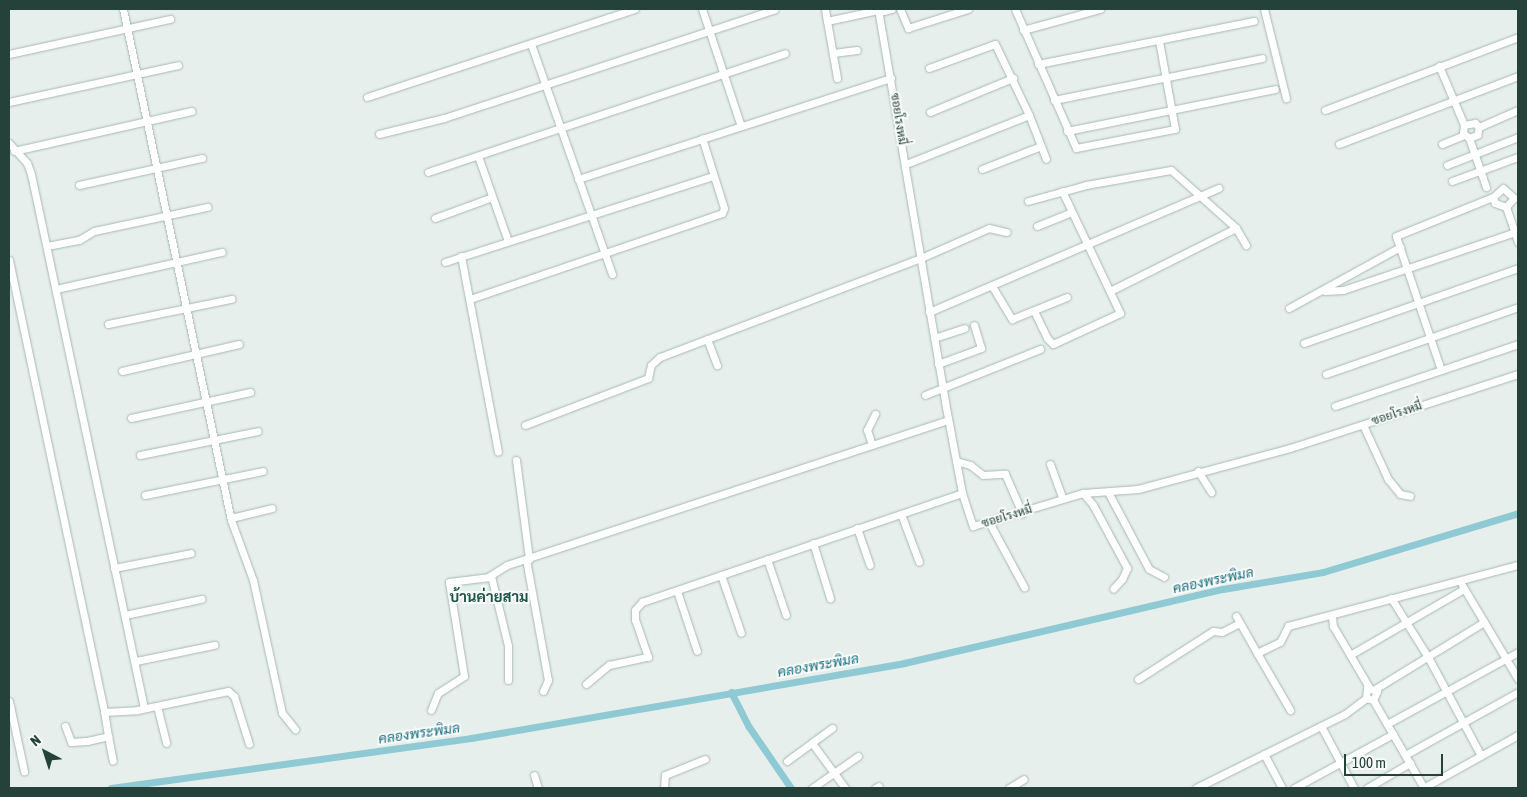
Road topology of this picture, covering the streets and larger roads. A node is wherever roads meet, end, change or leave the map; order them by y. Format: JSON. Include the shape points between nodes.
{"nodes":[{"id":1,"x":123,"y":9,"type":"edge"},
{"id":2,"x":635,"y":9,"type":"edge"},
{"id":3,"x":702,"y":9,"type":"edge"},
{"id":4,"x":775,"y":9,"type":"edge"},
{"id":5,"x":825,"y":9,"type":"edge"},
{"id":6,"x":892,"y":9,"type":"edge"},
{"id":7,"x":900,"y":9,"type":"edge"},
{"id":8,"x":968,"y":9,"type":"edge"},
{"id":9,"x":1015,"y":9,"type":"edge"},
{"id":10,"x":1100,"y":9,"type":"edge"},
{"id":11,"x":1264,"y":9,"type":"edge"},
{"id":12,"x":877,"y":11,"type":"edge"},
{"id":13,"x":854,"y":13,"type":"edge"},
{"id":14,"x":170,"y":18,"type":"dead end"},
{"id":15,"x":827,"y":21,"type":"junction"},
{"id":16,"x":1254,"y":22,"type":"dead end"},
{"id":17,"x":127,"y":28,"type":"junction"},
{"id":18,"x":1023,"y":30,"type":"junction"},
{"id":19,"x":710,"y":32,"type":"junction"},
{"id":20,"x":1518,"y":37,"type":"edge"},
{"id":21,"x":1159,"y":41,"type":"junction"},
{"id":22,"x":531,"y":44,"type":"junction"},
{"id":23,"x":857,"y":50,"type":"dead end"},
{"id":24,"x":833,"y":53,"type":"junction"},
{"id":25,"x":9,"y":54,"type":"edge"},
{"id":26,"x":785,"y":54,"type":"dead end"},
{"id":27,"x":1262,"y":58,"type":"dead end"},
{"id":28,"x":1038,"y":64,"type":"junction"},
{"id":29,"x":178,"y":65,"type":"dead end"},
{"id":30,"x":1439,"y":66,"type":"junction"},
{"id":31,"x":929,"y":68,"type":"dead end"},
{"id":32,"x":137,"y":74,"type":"junction"},
{"id":33,"x":724,"y":75,"type":"junction"},
{"id":34,"x":1518,"y":76,"type":"edge"},
{"id":35,"x":1166,"y":77,"type":"junction"},
{"id":36,"x":837,"y":78,"type":"dead end"},
{"id":37,"x":892,"y":78,"type":"junction"},
{"id":38,"x":1013,"y":78,"type":"junction"},
{"id":39,"x":545,"y":85,"type":"junction"},
{"id":40,"x":1275,"y":89,"type":"dead end"},
{"id":41,"x":367,"y":97,"type":"dead end"},
{"id":42,"x":1286,"y":98,"type":"dead end"},
{"id":43,"x":1054,"y":100,"type":"junction"},
{"id":44,"x":1454,"y":100,"type":"junction"},
{"id":45,"x":9,"y":102,"type":"edge"},
{"id":46,"x":1325,"y":110,"type":"dead end"},
{"id":47,"x":1518,"y":110,"type":"edge"},
{"id":48,"x":192,"y":111,"type":"dead end"},
{"id":49,"x":1173,"y":111,"type":"junction"},
{"id":50,"x":930,"y":112,"type":"dead end"},
{"id":51,"x":1029,"y":116,"type":"junction"},
{"id":52,"x":148,"y":122,"type":"junction"},
{"id":53,"x":1464,"y":125,"type":"junction"},
{"id":54,"x":741,"y":126,"type":"junction"},
{"id":55,"x":1479,"y":127,"type":"junction"},
{"id":56,"x":561,"y":129,"type":"junction"},
{"id":57,"x":1067,"y":131,"type":"junction"},
{"id":58,"x":379,"y":134,"type":"dead end"},
{"id":59,"x":1467,"y":137,"type":"junction"},
{"id":60,"x":702,"y":138,"type":"junction"},
{"id":61,"x":1518,"y":138,"type":"edge"},
{"id":62,"x":9,"y":143,"type":"edge"},
{"id":63,"x":1339,"y":144,"type":"dead end"},
{"id":64,"x":1442,"y":144,"type":"dead end"},
{"id":65,"x":1041,"y":146,"type":"junction"},
{"id":66,"x":14,"y":151,"type":"junction"},
{"id":67,"x":1475,"y":154,"type":"junction"},
{"id":68,"x":478,"y":156,"type":"junction"},
{"id":69,"x":1518,"y":156,"type":"edge"},
{"id":70,"x":202,"y":158,"type":"dead end"},
{"id":71,"x":1046,"y":160,"type":"dead end"},
{"id":72,"x":906,"y":164,"type":"junction"},
{"id":73,"x":1447,"y":165,"type":"dead end"},
{"id":74,"x":156,"y":168,"type":"junction"},
{"id":75,"x":982,"y":169,"type":"dead end"},
{"id":76,"x":1480,"y":170,"type":"junction"},
{"id":77,"x":428,"y":172,"type":"dead end"},
{"id":78,"x":713,"y":176,"type":"junction"},
{"id":79,"x":578,"y":180,"type":"junction"},
{"id":80,"x":1452,"y":181,"type":"dead end"},
{"id":81,"x":79,"y":184,"type":"dead end"},
{"id":82,"x":1486,"y":187,"type":"dead end"},
{"id":83,"x":1219,"y":188,"type":"dead end"},
{"id":84,"x":1062,"y":191,"type":"junction"},
{"id":85,"x":1515,"y":192,"type":"edge"},
{"id":86,"x":1202,"y":196,"type":"junction"},
{"id":87,"x":492,"y":197,"type":"junction"},
{"id":88,"x":1493,"y":197,"type":"junction"},
{"id":89,"x":1028,"y":201,"type":"dead end"},
{"id":90,"x":207,"y":207,"type":"dead end"},
{"id":91,"x":1506,"y":207,"type":"junction"},
{"id":92,"x":1070,"y":212,"type":"junction"},
{"id":93,"x":167,"y":214,"type":"junction"},
{"id":94,"x":590,"y":214,"type":"junction"},
{"id":95,"x":435,"y":218,"type":"dead end"},
{"id":96,"x":1037,"y":226,"type":"dead end"},
{"id":97,"x":1236,"y":228,"type":"junction"},
{"id":98,"x":1516,"y":231,"type":"edge"},
{"id":99,"x":1007,"y":232,"type":"dead end"},
{"id":100,"x":508,"y":241,"type":"junction"},
{"id":101,"x":1518,"y":242,"type":"edge"},
{"id":102,"x":1246,"y":244,"type":"dead end"},
{"id":103,"x":1088,"y":245,"type":"junction"},
{"id":104,"x":47,"y":246,"type":"junction"},
{"id":105,"x":1400,"y":247,"type":"junction"},
{"id":106,"x":222,"y":252,"type":"dead end"},
{"id":107,"x":606,"y":255,"type":"junction"},
{"id":108,"x":461,"y":256,"type":"junction"},
{"id":109,"x":921,"y":258,"type":"junction"},
{"id":110,"x":9,"y":260,"type":"edge"},
{"id":111,"x":177,"y":262,"type":"junction"},
{"id":112,"x":445,"y":262,"type":"dead end"},
{"id":113,"x":1518,"y":268,"type":"edge"},
{"id":114,"x":1408,"y":270,"type":"junction"},
{"id":115,"x":612,"y":274,"type":"dead end"},
{"id":116,"x":992,"y":286,"type":"junction"},
{"id":117,"x":56,"y":289,"type":"junction"},
{"id":118,"x":1110,"y":291,"type":"junction"},
{"id":119,"x":1325,"y":291,"type":"junction"},
{"id":120,"x":1068,"y":297,"type":"dead end"},
{"id":121,"x":231,"y":299,"type":"dead end"},
{"id":122,"x":470,"y":299,"type":"junction"},
{"id":123,"x":1419,"y":303,"type":"junction"},
{"id":124,"x":1518,"y":307,"type":"edge"},
{"id":125,"x":187,"y":308,"type":"junction"},
{"id":126,"x":1289,"y":308,"type":"dead end"},
{"id":127,"x":1034,"y":311,"type":"junction"},
{"id":128,"x":929,"y":312,"type":"junction"},
{"id":129,"x":108,"y":324,"type":"dead end"},
{"id":130,"x":974,"y":325,"type":"dead end"},
{"id":131,"x":964,"y":328,"type":"dead end"},
{"id":132,"x":934,"y":338,"type":"junction"},
{"id":133,"x":1431,"y":338,"type":"junction"},
{"id":134,"x":707,"y":339,"type":"junction"},
{"id":135,"x":1304,"y":342,"type":"dead end"},
{"id":136,"x":239,"y":344,"type":"dead end"},
{"id":137,"x":1518,"y":344,"type":"edge"},
{"id":138,"x":1040,"y":349,"type":"dead end"},
{"id":139,"x":197,"y":353,"type":"junction"},
{"id":140,"x":938,"y":364,"type":"junction"},
{"id":141,"x":717,"y":365,"type":"dead end"},
{"id":142,"x":1441,"y":370,"type":"junction"},
{"id":143,"x":122,"y":371,"type":"dead end"},
{"id":144,"x":1326,"y":374,"type":"dead end"},
{"id":145,"x":1518,"y":374,"type":"edge"},
{"id":146,"x":941,"y":390,"type":"junction"},
{"id":147,"x":250,"y":392,"type":"dead end"},
{"id":148,"x":928,"y":394,"type":"dead end"},
{"id":149,"x":207,"y":400,"type":"junction"},
{"id":150,"x":1335,"y":406,"type":"dead end"},
{"id":151,"x":874,"y":414,"type":"dead end"},
{"id":152,"x":131,"y":418,"type":"dead end"},
{"id":153,"x":947,"y":420,"type":"junction"},
{"id":154,"x":525,"y":425,"type":"dead end"},
{"id":155,"x":1363,"y":425,"type":"junction"},
{"id":156,"x":258,"y":431,"type":"dead end"},
{"id":157,"x":215,"y":440,"type":"junction"},
{"id":158,"x":872,"y":446,"type":"junction"},
{"id":159,"x":498,"y":452,"type":"dead end"},
{"id":160,"x":140,"y":455,"type":"dead end"},
{"id":161,"x":516,"y":460,"type":"dead end"},
{"id":162,"x":956,"y":461,"type":"junction"},
{"id":163,"x":1050,"y":464,"type":"dead end"},
{"id":164,"x":263,"y":471,"type":"dead end"},
{"id":165,"x":1198,"y":471,"type":"junction"},
{"id":166,"x":223,"y":480,"type":"junction"},
{"id":167,"x":1108,"y":492,"type":"junction"},
{"id":168,"x":1210,"y":492,"type":"dead end"},
{"id":169,"x":961,"y":493,"type":"junction"},
{"id":170,"x":1083,"y":493,"type":"junction"},
{"id":171,"x":145,"y":495,"type":"dead end"},
{"id":172,"x":1410,"y":496,"type":"dead end"},
{"id":173,"x":1063,"y":499,"type":"junction"},
{"id":174,"x":272,"y":508,"type":"dead end"},
{"id":175,"x":1022,"y":513,"type":"junction"},
{"id":176,"x":901,"y":514,"type":"junction"},
{"id":177,"x":231,"y":518,"type":"junction"},
{"id":178,"x":990,"y":524,"type":"junction"},
{"id":179,"x":857,"y":528,"type":"junction"},
{"id":180,"x":813,"y":543,"type":"junction"},
{"id":181,"x":191,"y":552,"type":"dead end"},
{"id":182,"x":528,"y":559,"type":"junction"},
{"id":183,"x":767,"y":559,"type":"junction"},
{"id":184,"x":919,"y":562,"type":"dead end"},
{"id":185,"x":870,"y":565,"type":"dead end"},
{"id":186,"x":1518,"y":565,"type":"edge"},
{"id":187,"x":114,"y":568,"type":"junction"},
{"id":188,"x":722,"y":575,"type":"junction"},
{"id":189,"x":491,"y":576,"type":"junction"},
{"id":190,"x":1164,"y":577,"type":"dead end"},
{"id":191,"x":1460,"y":581,"type":"junction"},
{"id":192,"x":1024,"y":587,"type":"dead end"},
{"id":193,"x":1113,"y":588,"type":"dead end"},
{"id":194,"x":1464,"y":589,"type":"junction"},
{"id":195,"x":677,"y":591,"type":"junction"},
{"id":196,"x":830,"y":598,"type":"dead end"},
{"id":197,"x":1391,"y":598,"type":"junction"},
{"id":198,"x":201,"y":599,"type":"dead end"},
{"id":199,"x":126,"y":615,"type":"junction"},
{"id":200,"x":786,"y":615,"type":"dead end"},
{"id":201,"x":1236,"y":616,"type":"dead end"},
{"id":202,"x":1332,"y":617,"type":"junction"},
{"id":203,"x":1407,"y":622,"type":"junction"},
{"id":204,"x":1484,"y":622,"type":"junction"},
{"id":205,"x":1240,"y":624,"type":"junction"},
{"id":206,"x":741,"y":633,"type":"dead end"},
{"id":207,"x":214,"y":645,"type":"dead end"},
{"id":208,"x":697,"y":651,"type":"dead end"},
{"id":209,"x":1518,"y":652,"type":"edge"},
{"id":210,"x":1257,"y":653,"type":"junction"},
{"id":211,"x":1350,"y":655,"type":"junction"},
{"id":212,"x":1428,"y":657,"type":"junction"},
{"id":213,"x":1506,"y":659,"type":"junction"},
{"id":214,"x":136,"y":662,"type":"junction"},
{"id":215,"x":1138,"y":679,"type":"dead end"},
{"id":216,"x":1518,"y":679,"type":"edge"},
{"id":217,"x":508,"y":680,"type":"dead end"},
{"id":218,"x":586,"y":684,"type":"dead end"},
{"id":219,"x":1372,"y":688,"type":"junction"},
{"id":220,"x":542,"y":691,"type":"dead end"},
{"id":221,"x":1447,"y":691,"type":"junction"},
{"id":222,"x":1518,"y":692,"type":"edge"},
{"id":223,"x":1366,"y":698,"type":"junction"},
{"id":224,"x":9,"y":700,"type":"edge"},
{"id":225,"x":1373,"y":700,"type":"junction"},
{"id":226,"x":157,"y":706,"type":"junction"},
{"id":227,"x":144,"y":708,"type":"junction"},
{"id":228,"x":431,"y":710,"type":"dead end"},
{"id":229,"x":1290,"y":710,"type":"dead end"},
{"id":230,"x":104,"y":712,"type":"junction"},
{"id":231,"x":1463,"y":722,"type":"junction"},
{"id":232,"x":1387,"y":724,"type":"junction"},
{"id":233,"x":65,"y":726,"type":"dead end"},
{"id":234,"x":1321,"y":726,"type":"junction"},
{"id":235,"x":832,"y":728,"type":"dead end"},
{"id":236,"x":294,"y":729,"type":"dead end"},
{"id":237,"x":1393,"y":734,"type":"junction"},
{"id":238,"x":1518,"y":735,"type":"edge"},
{"id":239,"x":108,"y":736,"type":"junction"},
{"id":240,"x":166,"y":743,"type":"dead end"},
{"id":241,"x":812,"y":743,"type":"junction"},
{"id":242,"x":248,"y":744,"type":"dead end"},
{"id":243,"x":1264,"y":754,"type":"junction"},
{"id":244,"x":1405,"y":755,"type":"junction"},
{"id":245,"x":858,"y":756,"type":"dead end"},
{"id":246,"x":1481,"y":756,"type":"junction"},
{"id":247,"x":705,"y":759,"type":"dead end"},
{"id":248,"x":787,"y":760,"type":"dead end"},
{"id":249,"x":113,"y":761,"type":"dead end"},
{"id":250,"x":1340,"y":763,"type":"junction"},
{"id":251,"x":1410,"y":763,"type":"junction"},
{"id":252,"x":24,"y":771,"type":"dead end"},
{"id":253,"x":834,"y":773,"type":"junction"},
{"id":254,"x":534,"y":775,"type":"dead end"},
{"id":255,"x":1024,"y":779,"type":"dead end"},
{"id":256,"x":1207,"y":786,"type":"edge"},
{"id":257,"x":538,"y":788,"type":"edge"},
{"id":258,"x":664,"y":788,"type":"edge"},
{"id":259,"x":812,"y":788,"type":"edge"},
{"id":260,"x":844,"y":788,"type":"edge"},
{"id":261,"x":1009,"y":788,"type":"edge"},
{"id":262,"x":1196,"y":788,"type":"edge"},
{"id":263,"x":1282,"y":788,"type":"edge"},
{"id":264,"x":1294,"y":788,"type":"edge"},
{"id":265,"x":1354,"y":788,"type":"edge"},
{"id":266,"x":1367,"y":788,"type":"edge"},
{"id":267,"x":1424,"y":788,"type":"edge"}],
"edges":[{"from":1,"to":17,"type":"street"},
{"from":2,"to":22,"type":"street"},
{"from":3,"to":19,"type":"street"},
{"from":4,"to":19,"type":"street"},
{"from":5,"to":15,"type":"street"},
{"from":6,"to":12,"type":"street"},
{"from":7,"to":8,"type":"street","via":[[908,28]]},
{"from":9,"to":18,"type":"street"},
{"from":10,"to":18,"type":"street"},
{"from":11,"to":42,"type":"street"},
{"from":12,"to":13,"type":"street"},
{"from":12,"to":37,"type":"street","name":"ซอยโรงหมี่"},
{"from":13,"to":15,"type":"street"},
{"from":14,"to":17,"type":"street"},
{"from":15,"to":24,"type":"street"},
{"from":16,"to":21,"type":"street"},
{"from":17,"to":25,"type":"street"},
{"from":17,"to":32,"type":"street"},
{"from":18,"to":28,"type":"street"},
{"from":19,"to":33,"type":"street"},
{"from":19,"to":39,"type":"street"},
{"from":20,"to":30,"type":"street"},
{"from":21,"to":28,"type":"street"},
{"from":21,"to":35,"type":"street"},
{"from":22,"to":39,"type":"street"},
{"from":22,"to":41,"type":"street"},
{"from":23,"to":24,"type":"street"},
{"from":24,"to":36,"type":"street"},
{"from":26,"to":33,"type":"street"},
{"from":27,"to":35,"type":"street"},
{"from":28,"to":43,"type":"street"},
{"from":29,"to":32,"type":"street"},
{"from":30,"to":44,"type":"street"},
{"from":30,"to":46,"type":"street"},
{"from":31,"to":38,"type":"street","via":[[995,44]]},
{"from":32,"to":45,"type":"street"},
{"from":32,"to":52,"type":"street"},
{"from":33,"to":54,"type":"street"},
{"from":33,"to":56,"type":"street"},
{"from":34,"to":44,"type":"street"},
{"from":35,"to":43,"type":"street"},
{"from":35,"to":49,"type":"street"},
{"from":37,"to":54,"type":"street"},
{"from":37,"to":72,"type":"street","name":"ซอยโรงหมี่"},
{"from":38,"to":50,"type":"street"},
{"from":38,"to":51,"type":"street"},
{"from":39,"to":56,"type":"street"},
{"from":39,"to":58,"type":"street","via":[[444,118]]},
{"from":40,"to":49,"type":"street"},
{"from":43,"to":57,"type":"street"},
{"from":44,"to":53,"type":"street"},
{"from":44,"to":63,"type":"street"},
{"from":47,"to":55,"type":"street"},
{"from":48,"to":52,"type":"street"},
{"from":49,"to":57,"type":"street"},
{"from":49,"to":57,"type":"street","via":[[1176,128],[1164,133],[1078,148],[1073,146]]},
{"from":51,"to":65,"type":"street"},
{"from":51,"to":72,"type":"street"},
{"from":52,"to":66,"type":"street"},
{"from":52,"to":74,"type":"street"},
{"from":53,"to":55,"type":"street","via":[[1472,122]]},
{"from":53,"to":59,"type":"street"},
{"from":54,"to":60,"type":"street"},
{"from":55,"to":59,"type":"street","via":[[1477,135]]},
{"from":56,"to":68,"type":"street"},
{"from":56,"to":79,"type":"street"},
{"from":59,"to":64,"type":"street"},
{"from":59,"to":67,"type":"street"},
{"from":60,"to":78,"type":"street"},
{"from":60,"to":79,"type":"street"},
{"from":61,"to":67,"type":"street"},
{"from":62,"to":66,"type":"street"},
{"from":65,"to":71,"type":"street"},
{"from":65,"to":75,"type":"street"},
{"from":66,"to":104,"type":"street","via":[[30,169]]},
{"from":67,"to":73,"type":"street"},
{"from":67,"to":76,"type":"street"},
{"from":68,"to":77,"type":"street"},
{"from":68,"to":87,"type":"street"},
{"from":69,"to":76,"type":"street"},
{"from":70,"to":74,"type":"street"},
{"from":72,"to":109,"type":"street","name":"ซอยโรงหมี่"},
{"from":74,"to":81,"type":"street"},
{"from":74,"to":93,"type":"street"},
{"from":76,"to":80,"type":"street"},
{"from":76,"to":82,"type":"street"},
{"from":78,"to":94,"type":"street"},
{"from":78,"to":107,"type":"street","via":[[724,208],[722,213]]},
{"from":79,"to":94,"type":"street"},
{"from":83,"to":86,"type":"street"},
{"from":84,"to":86,"type":"street","via":[[1167,170],[1175,171]]},
{"from":84,"to":89,"type":"street"},
{"from":84,"to":92,"type":"street"},
{"from":85,"to":88,"type":"street","via":[[1503,188]]},
{"from":85,"to":91,"type":"street","via":[[1512,204]]},
{"from":86,"to":97,"type":"street"},
{"from":86,"to":103,"type":"street"},
{"from":87,"to":95,"type":"street"},
{"from":87,"to":100,"type":"street"},
{"from":88,"to":91,"type":"street","via":[[1495,203]]},
{"from":88,"to":105,"type":"street","via":[[1396,236]]},
{"from":90,"to":93,"type":"street"},
{"from":91,"to":98,"type":"street"},
{"from":92,"to":96,"type":"street"},
{"from":92,"to":103,"type":"street"},
{"from":93,"to":104,"type":"street"},
{"from":93,"to":111,"type":"street"},
{"from":94,"to":100,"type":"street"},
{"from":94,"to":107,"type":"street"},
{"from":97,"to":102,"type":"street"},
{"from":97,"to":118,"type":"street"},
{"from":98,"to":101,"type":"street"},
{"from":98,"to":114,"type":"street"},
{"from":99,"to":109,"type":"street","via":[[989,228]]},
{"from":100,"to":108,"type":"street"},
{"from":103,"to":116,"type":"street"},
{"from":103,"to":118,"type":"street"},
{"from":104,"to":117,"type":"street"},
{"from":105,"to":114,"type":"street"},
{"from":105,"to":119,"type":"street"},
{"from":106,"to":111,"type":"street"},
{"from":107,"to":115,"type":"street"},
{"from":107,"to":122,"type":"street"},
{"from":108,"to":112,"type":"street"},
{"from":108,"to":122,"type":"street"},
{"from":109,"to":128,"type":"street","name":"ซอยโรงหมี่"},
{"from":109,"to":134,"type":"street"},
{"from":110,"to":230,"type":"street"},
{"from":111,"to":117,"type":"street"},
{"from":111,"to":125,"type":"street"},
{"from":113,"to":123,"type":"street"},
{"from":114,"to":119,"type":"street","via":[[1343,290]]},
{"from":114,"to":123,"type":"street"},
{"from":116,"to":127,"type":"street","via":[[1010,318]]},
{"from":116,"to":128,"type":"street"},
{"from":117,"to":187,"type":"street"},
{"from":118,"to":127,"type":"street","via":[[1119,310],[1116,317],[1053,344]]},
{"from":119,"to":126,"type":"street"},
{"from":120,"to":127,"type":"street"},
{"from":121,"to":125,"type":"street"},
{"from":122,"to":159,"type":"street"},
{"from":123,"to":133,"type":"street"},
{"from":123,"to":135,"type":"street"},
{"from":124,"to":133,"type":"street"},
{"from":125,"to":129,"type":"street"},
{"from":125,"to":139,"type":"street"},
{"from":128,"to":132,"type":"street","name":"ซอยโรงหมี่"},
{"from":130,"to":140,"type":"street","via":[[981,348]]},
{"from":131,"to":132,"type":"street"},
{"from":132,"to":140,"type":"street","name":"ซอยโรงหมี่"},
{"from":133,"to":142,"type":"street"},
{"from":133,"to":144,"type":"street"},
{"from":134,"to":141,"type":"street"},
{"from":134,"to":154,"type":"street","via":[[660,357],[651,365],[648,378]]},
{"from":136,"to":139,"type":"street"},
{"from":137,"to":142,"type":"street"},
{"from":138,"to":146,"type":"street"},
{"from":139,"to":143,"type":"street"},
{"from":139,"to":149,"type":"street"},
{"from":140,"to":146,"type":"street","name":"ซอยโรงหมี่"},
{"from":142,"to":150,"type":"street"},
{"from":145,"to":155,"type":"street","name":"ซอยโรงหมี่"},
{"from":146,"to":148,"type":"street"},
{"from":146,"to":153,"type":"street","name":"ซอยโรงหมี่"},
{"from":147,"to":149,"type":"street"},
{"from":149,"to":152,"type":"street"},
{"from":149,"to":157,"type":"street"},
{"from":151,"to":158,"type":"street","via":[[867,430]]},
{"from":153,"to":158,"type":"street"},
{"from":153,"to":162,"type":"street","name":"ซอยโรงหมี่"},
{"from":155,"to":165,"type":"street","name":"ซอยโรงหมี่"},
{"from":155,"to":172,"type":"street","via":[[1388,479],[1400,494]]},
{"from":156,"to":157,"type":"street"},
{"from":157,"to":160,"type":"street"},
{"from":157,"to":166,"type":"street"},
{"from":158,"to":182,"type":"street"},
{"from":161,"to":182,"type":"street"},
{"from":162,"to":169,"type":"street","name":"ซอยโรงหมี่"},
{"from":162,"to":175,"type":"street","via":[[970,465],[984,475],[1004,474]]},
{"from":163,"to":173,"type":"street"},
{"from":164,"to":166,"type":"street"},
{"from":165,"to":167,"type":"street","name":"ซอยโรงหมี่","via":[[1138,489]]},
{"from":165,"to":168,"type":"street"},
{"from":166,"to":171,"type":"street"},
{"from":166,"to":177,"type":"street"},
{"from":167,"to":170,"type":"street","name":"ซอยโรงหมี่"},
{"from":167,"to":190,"type":"street","via":[[1149,569]]},
{"from":169,"to":176,"type":"street"},
{"from":169,"to":178,"type":"street","name":"ซอยโรงหมี่","via":[[971,524]]},
{"from":170,"to":173,"type":"street","name":"ซอยโรงหมี่"},
{"from":170,"to":193,"type":"street","via":[[1098,513],[1127,568]]},
{"from":173,"to":175,"type":"street","name":"ซอยโรงหมี่"},
{"from":174,"to":177,"type":"street"},
{"from":175,"to":178,"type":"street","name":"ซอยโรงหมี่"},
{"from":176,"to":179,"type":"street"},
{"from":176,"to":184,"type":"street"},
{"from":177,"to":236,"type":"street","via":[[253,580],[278,700],[285,720]]},
{"from":178,"to":192,"type":"street"},
{"from":179,"to":180,"type":"street"},
{"from":179,"to":185,"type":"street"},
{"from":180,"to":183,"type":"street"},
{"from":180,"to":196,"type":"street"},
{"from":181,"to":187,"type":"street"},
{"from":182,"to":189,"type":"street","via":[[507,565]]},
{"from":182,"to":220,"type":"street","via":[[548,680]]},
{"from":183,"to":188,"type":"street"},
{"from":183,"to":200,"type":"street"},
{"from":186,"to":191,"type":"street"},
{"from":187,"to":199,"type":"street"},
{"from":188,"to":195,"type":"street"},
{"from":188,"to":206,"type":"street"},
{"from":189,"to":217,"type":"street","via":[[508,646]]},
{"from":189,"to":228,"type":"street","via":[[454,580],[447,584],[464,676],[438,693]]},
{"from":191,"to":194,"type":"street"},
{"from":191,"to":197,"type":"street"},
{"from":194,"to":203,"type":"street"},
{"from":194,"to":204,"type":"street"},
{"from":195,"to":208,"type":"street"},
{"from":195,"to":218,"type":"street","via":[[642,602],[635,610],[648,657],[610,665]]},
{"from":197,"to":202,"type":"street"},
{"from":197,"to":203,"type":"street"},
{"from":198,"to":199,"type":"street"},
{"from":199,"to":214,"type":"street"},
{"from":201,"to":205,"type":"street"},
{"from":202,"to":210,"type":"street","via":[[1320,616],[1288,626],[1280,642]]},
{"from":202,"to":211,"type":"street","via":[[1331,622]]},
{"from":203,"to":211,"type":"street"},
{"from":203,"to":212,"type":"street"},
{"from":204,"to":212,"type":"street"},
{"from":204,"to":213,"type":"street"},
{"from":205,"to":210,"type":"street"},
{"from":205,"to":215,"type":"street","via":[[1222,632],[1213,631]]},
{"from":207,"to":214,"type":"street"},
{"from":209,"to":213,"type":"street"},
{"from":210,"to":229,"type":"street"},
{"from":211,"to":219,"type":"street"},
{"from":212,"to":219,"type":"street"},
{"from":212,"to":221,"type":"street"},
{"from":213,"to":216,"type":"street"},
{"from":213,"to":221,"type":"street"},
{"from":214,"to":227,"type":"street"},
{"from":219,"to":223,"type":"street","via":[[1365,692]]},
{"from":219,"to":225,"type":"street","via":[[1377,695]]},
{"from":221,"to":231,"type":"street"},
{"from":221,"to":232,"type":"street"},
{"from":222,"to":231,"type":"street"},
{"from":223,"to":225,"type":"street"},
{"from":223,"to":234,"type":"street"},
{"from":224,"to":252,"type":"street"},
{"from":225,"to":232,"type":"street"},
{"from":226,"to":227,"type":"street"},
{"from":226,"to":240,"type":"street"},
{"from":226,"to":242,"type":"street","via":[[231,692]]},
{"from":227,"to":230,"type":"street"},
{"from":230,"to":239,"type":"street"},
{"from":231,"to":244,"type":"street"},
{"from":231,"to":246,"type":"street"},
{"from":232,"to":237,"type":"street"},
{"from":233,"to":239,"type":"street","via":[[73,743]]},
{"from":234,"to":243,"type":"street"},
{"from":234,"to":250,"type":"street"},
{"from":235,"to":241,"type":"street"},
{"from":237,"to":244,"type":"street"},
{"from":237,"to":250,"type":"street"},
{"from":238,"to":246,"type":"street"},
{"from":239,"to":249,"type":"street"},
{"from":241,"to":248,"type":"street"},
{"from":241,"to":253,"type":"street"},
{"from":243,"to":256,"type":"street"},
{"from":243,"to":263,"type":"street"},
{"from":244,"to":251,"type":"street"},
{"from":245,"to":253,"type":"street"},
{"from":246,"to":267,"type":"street"},
{"from":247,"to":258,"type":"street","via":[[665,775]]},
{"from":250,"to":264,"type":"street"},
{"from":250,"to":265,"type":"street"},
{"from":251,"to":266,"type":"street"},
{"from":251,"to":267,"type":"street"},
{"from":253,"to":259,"type":"street"},
{"from":253,"to":260,"type":"street"},
{"from":254,"to":257,"type":"street"},
{"from":255,"to":261,"type":"street"},
{"from":256,"to":262,"type":"street"}]}
